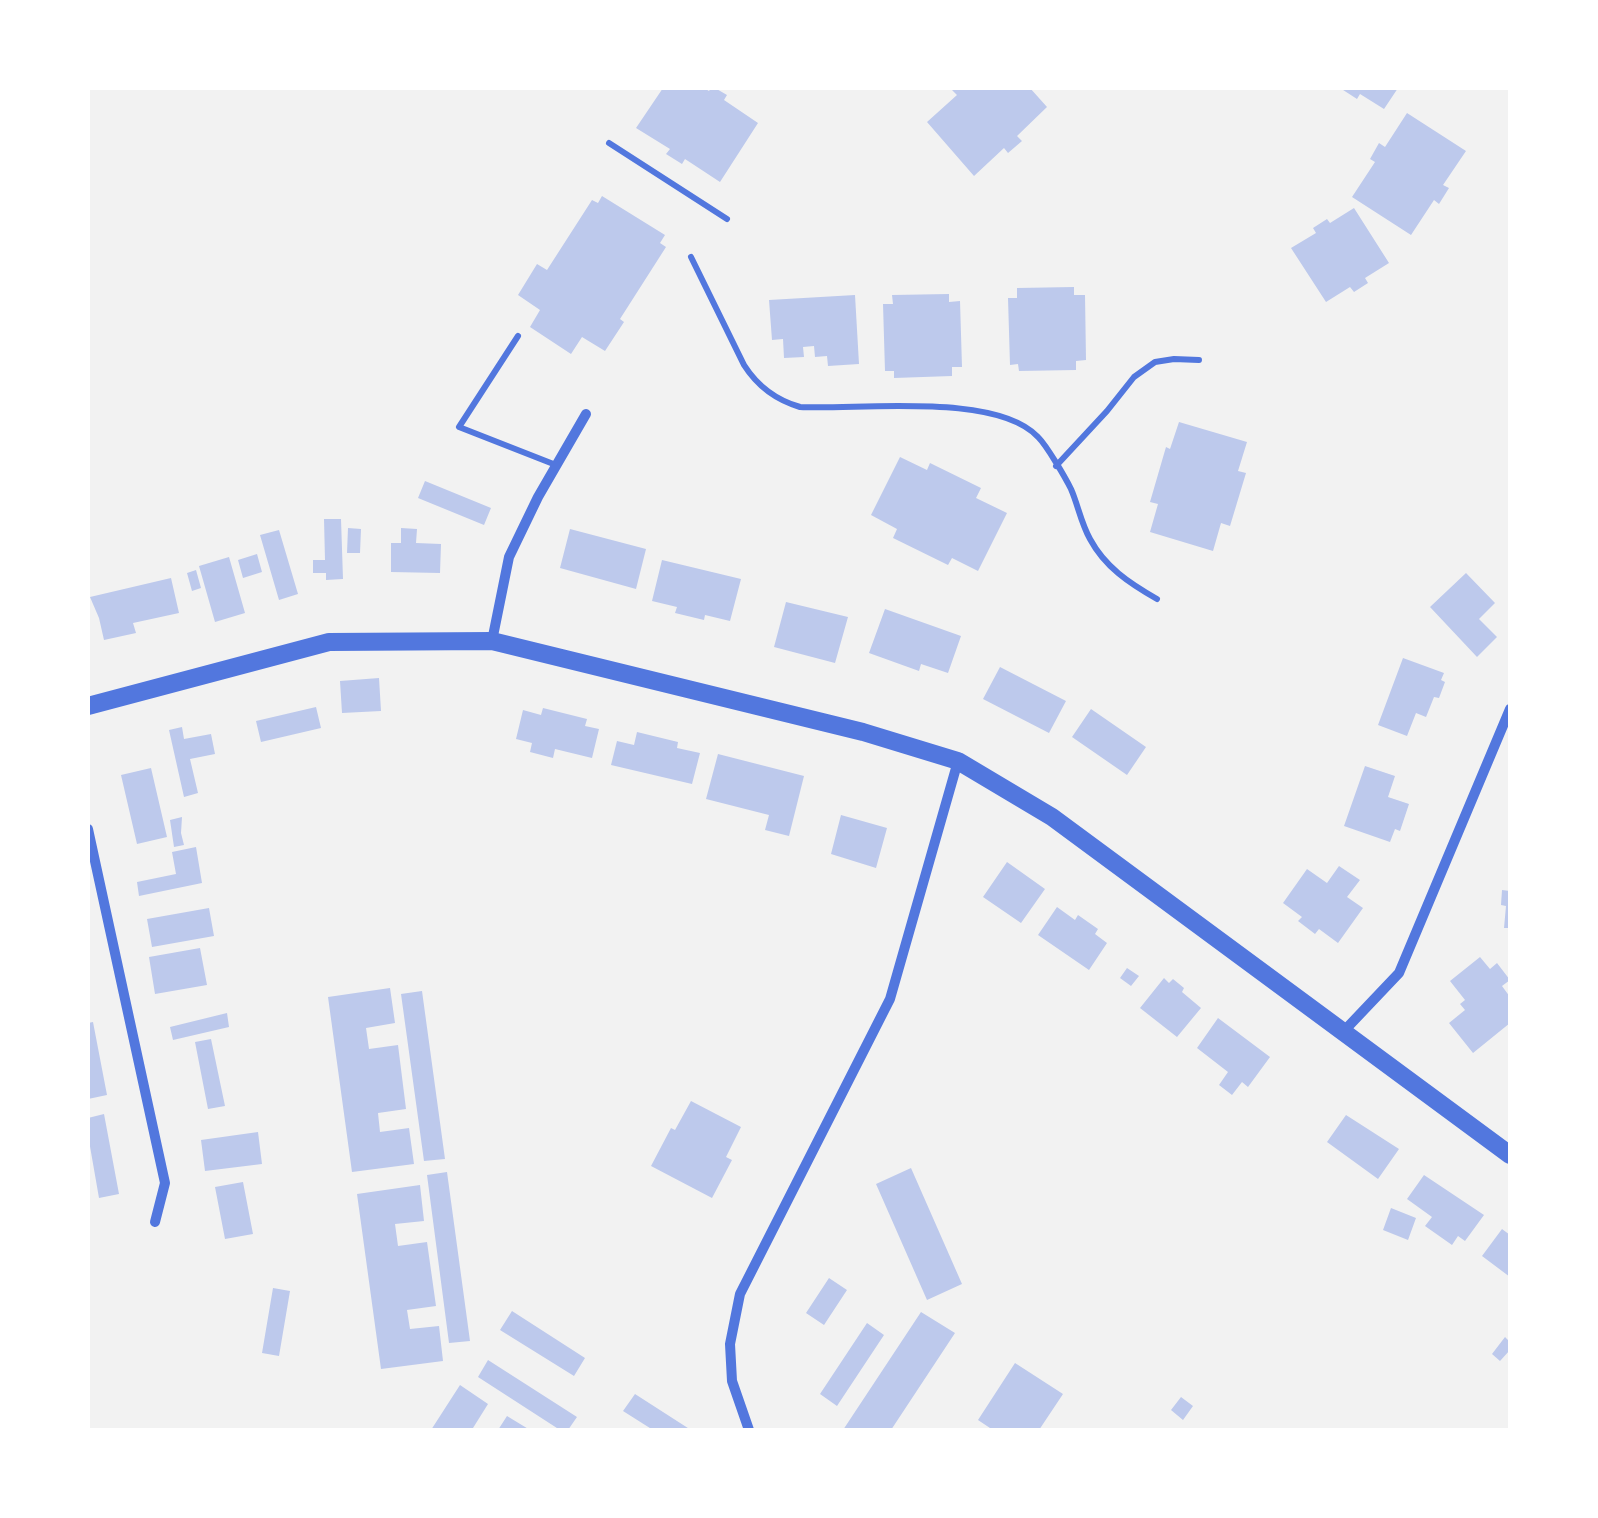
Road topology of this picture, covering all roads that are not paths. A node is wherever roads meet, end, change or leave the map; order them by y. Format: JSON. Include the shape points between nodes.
{"nodes":[{"id":1,"x":609,"y":143,"type":"dead end"},
{"id":2,"x":726,"y":219,"type":"dead end"},
{"id":3,"x":691,"y":257,"type":"dead end"},
{"id":4,"x":518,"y":336,"type":"dead end"},
{"id":5,"x":1199,"y":360,"type":"dead end"},
{"id":6,"x":586,"y":414,"type":"dead end"},
{"id":7,"x":556,"y":465,"type":"junction"},
{"id":8,"x":1056,"y":466,"type":"junction"},
{"id":9,"x":1157,"y":599,"type":"dead end"},
{"id":10,"x":492,"y":640,"type":"junction"},
{"id":11,"x":88,"y":706,"type":"edge"},
{"id":12,"x":1510,"y":709,"type":"edge"},
{"id":13,"x":958,"y":761,"type":"junction"},
{"id":14,"x":88,"y":828,"type":"edge"},
{"id":15,"x":1344,"y":1032,"type":"junction"},
{"id":16,"x":1510,"y":1155,"type":"edge"},
{"id":17,"x":155,"y":1222,"type":"dead end"},
{"id":18,"x":749,"y":1430,"type":"edge"}],
"edges":[{"from":1,"to":2,"type":"lane"},
{"from":3,"to":8,"type":"lane","via":[[754,380],[784,402],[995,413],[1038,436]]},
{"from":4,"to":7,"type":"lane","via":[[459,428]]},
{"from":5,"to":8,"type":"lane","via":[[1155,362],[1134,377]]},
{"from":6,"to":7,"type":"street"},
{"from":7,"to":10,"type":"street","via":[[510,557]]},
{"from":8,"to":9,"type":"lane","via":[[1108,566]]},
{"from":10,"to":11,"type":"street","via":[[329,642]]},
{"from":10,"to":13,"type":"street"},
{"from":12,"to":15,"type":"street","via":[[1399,972]]},
{"from":13,"to":15,"type":"street","via":[[1052,816]]},
{"from":13,"to":18,"type":"street","via":[[890,1000],[740,1294],[730,1344],[732,1381]]},
{"from":14,"to":17,"type":"street","via":[[165,1184]]},
{"from":15,"to":16,"type":"street"}]}
